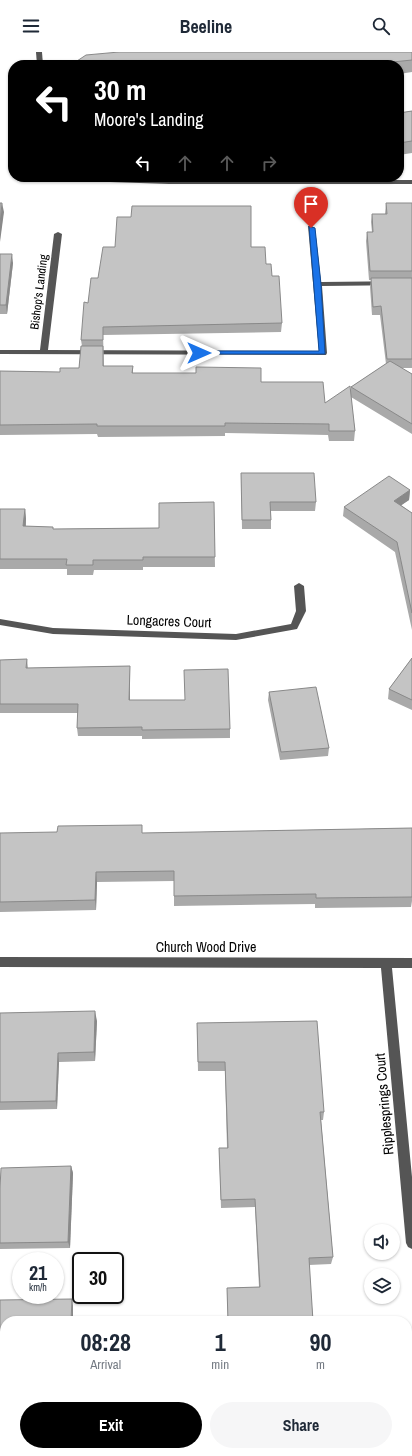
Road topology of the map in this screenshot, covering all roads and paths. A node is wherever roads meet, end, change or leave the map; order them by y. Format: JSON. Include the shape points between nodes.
{"nodes":[{"id":1,"x":162,"y":182,"type":"edge"},
{"id":2,"x":404,"y":182,"type":"edge"},
{"id":3,"x":311,"y":228,"type":"dead end"},
{"id":4,"x":58,"y":234,"type":"dead end"},
{"id":5,"x":412,"y":283,"type":"edge"},
{"id":6,"x":318,"y":284,"type":"junction"},
{"id":7,"x":0,"y":352,"type":"edge"},
{"id":8,"x":44,"y":353,"type":"junction"},
{"id":9,"x":299,"y":586,"type":"dead end"},
{"id":10,"x":0,"y":622,"type":"edge"},
{"id":11,"x":0,"y":962,"type":"edge"},
{"id":12,"x":386,"y":963,"type":"junction"},
{"id":13,"x":412,"y":963,"type":"edge"},
{"id":14,"x":412,"y":1243,"type":"edge"}],
"edges":[{"from":1,"to":2,"type":"street"},
{"from":3,"to":6,"type":"street"},
{"from":4,"to":8,"type":"street","name":"Bishop's Landing"},
{"from":5,"to":6,"type":"street"},
{"from":6,"to":8,"type":"street","via":[[323,353]]},
{"from":7,"to":8,"type":"street"},
{"from":9,"to":10,"type":"street","name":"Longacres Court","via":[[301,611],[294,627],[236,637],[53,631]]},
{"from":11,"to":12,"type":"street","name":"Church Wood Drive"},
{"from":12,"to":13,"type":"street","name":"Church Wood Drive"},
{"from":12,"to":14,"type":"street","name":"Ripplesprings Court"}]}
